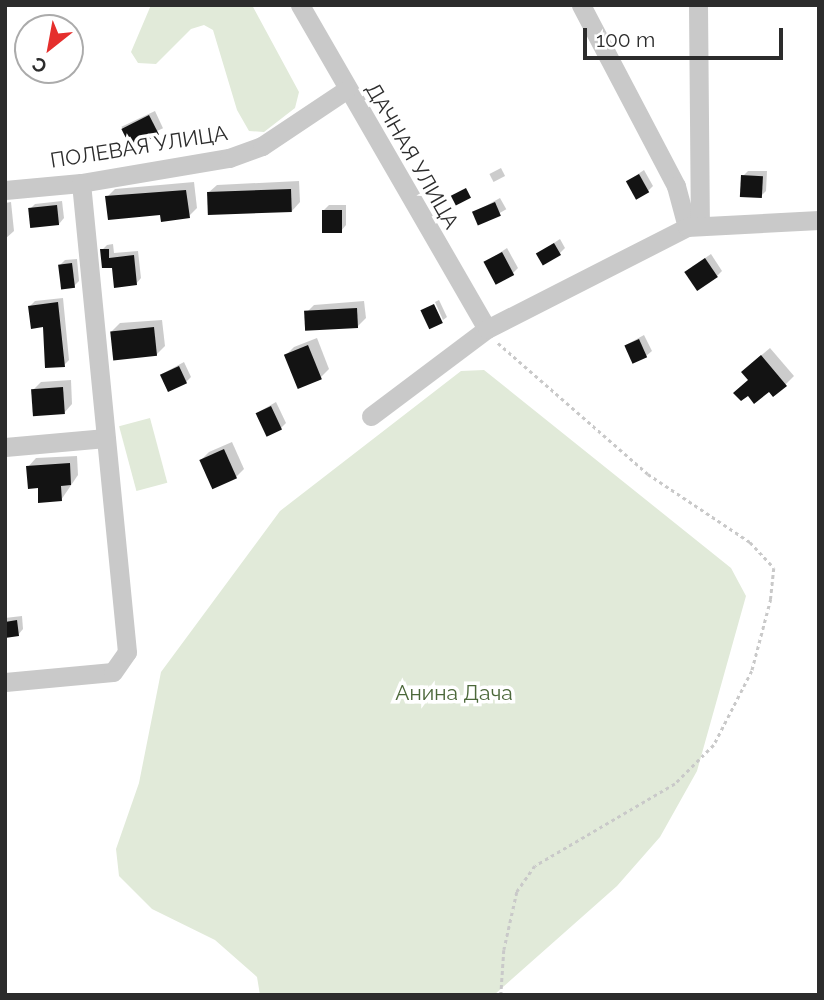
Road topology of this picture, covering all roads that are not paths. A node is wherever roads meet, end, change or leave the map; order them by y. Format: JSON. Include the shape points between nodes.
{"nodes":[{"id":1,"x":300,"y":5,"type":"edge"},
{"id":2,"x":582,"y":5,"type":"edge"},
{"id":3,"x":698,"y":5,"type":"edge"},
{"id":4,"x":346,"y":90,"type":"junction"},
{"id":5,"x":81,"y":183,"type":"junction"},
{"id":6,"x":5,"y":190,"type":"edge"},
{"id":7,"x":819,"y":220,"type":"edge"},
{"id":8,"x":694,"y":226,"type":"junction"},
{"id":9,"x":487,"y":329,"type":"junction"},
{"id":10,"x":371,"y":416,"type":"dead end"},
{"id":11,"x":106,"y":438,"type":"junction"},
{"id":12,"x":5,"y":447,"type":"edge"},
{"id":13,"x":5,"y":682,"type":"edge"}],
"edges":[{"from":1,"to":4,"type":"street","name":"ДАЧНАЯ УЛИЦА"},
{"from":2,"to":8,"type":"street"},
{"from":3,"to":8,"type":"street"},
{"from":4,"to":5,"type":"street","name":"ПОЛЕВАЯ УЛИЦА","via":[[262,146],[229,158]]},
{"from":4,"to":9,"type":"street","name":"ДАЧНАЯ УЛИЦА"},
{"from":5,"to":6,"type":"street","name":"ПОЛЕВАЯ УЛИЦА"},
{"from":5,"to":11,"type":"street"},
{"from":7,"to":8,"type":"street"},
{"from":8,"to":9,"type":"street"},
{"from":9,"to":10,"type":"street"},
{"from":11,"to":12,"type":"street"},
{"from":11,"to":13,"type":"street","via":[[127,652],[113,671]]}]}
